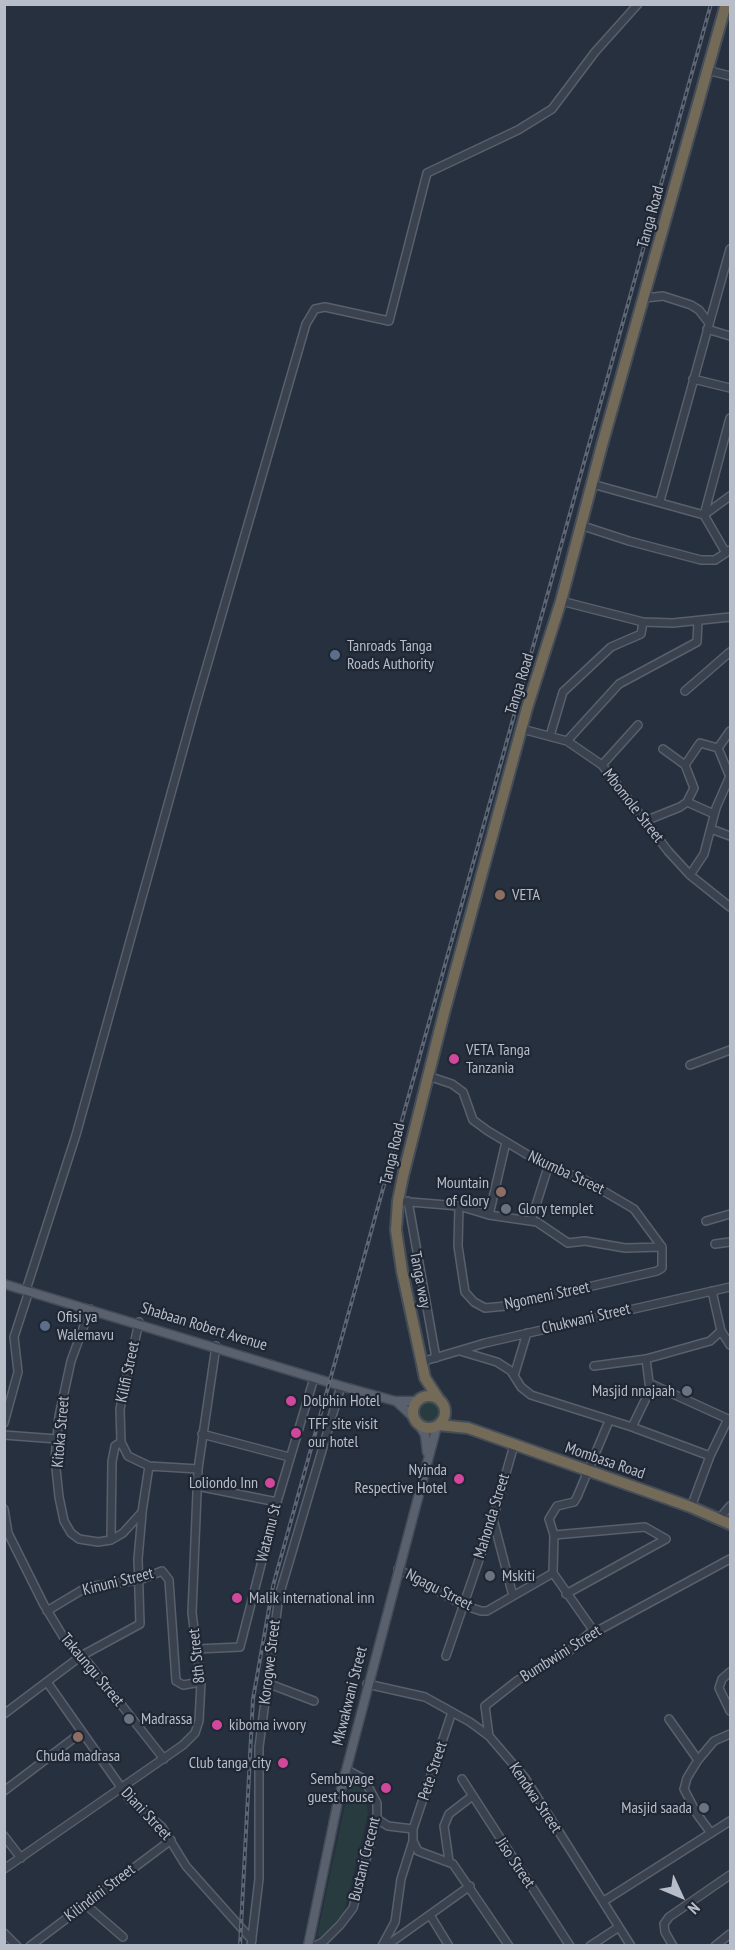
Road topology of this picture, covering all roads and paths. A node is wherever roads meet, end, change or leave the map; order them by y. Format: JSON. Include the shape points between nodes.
{"nodes":[{"id":1,"x":638,"y":4,"type":"edge"},
{"id":2,"x":726,"y":4,"type":"edge"},
{"id":3,"x":707,"y":70,"type":"junction"},
{"id":4,"x":730,"y":76,"type":"edge"},
{"id":5,"x":730,"y":249,"type":"edge"},
{"id":6,"x":727,"y":272,"type":"edge"},
{"id":7,"x":645,"y":298,"type":"junction"},
{"id":8,"x":708,"y":326,"type":"junction"},
{"id":9,"x":730,"y":336,"type":"edge"},
{"id":10,"x":693,"y":379,"type":"junction"},
{"id":11,"x":730,"y":388,"type":"edge"},
{"id":12,"x":730,"y":418,"type":"edge"},
{"id":13,"x":728,"y":438,"type":"edge"},
{"id":14,"x":592,"y":484,"type":"junction"},
{"id":15,"x":730,"y":496,"type":"edge"},
{"id":16,"x":660,"y":501,"type":"junction"},
{"id":17,"x":704,"y":515,"type":"junction"},
{"id":18,"x":580,"y":525,"type":"junction"},
{"id":19,"x":728,"y":551,"type":"edge"},
{"id":20,"x":561,"y":602,"type":"junction"},
{"id":21,"x":730,"y":617,"type":"edge"},
{"id":22,"x":698,"y":621,"type":"junction"},
{"id":23,"x":643,"y":622,"type":"junction"},
{"id":24,"x":730,"y":652,"type":"edge"},
{"id":25,"x":685,"y":691,"type":"dead end"},
{"id":26,"x":638,"y":726,"type":"dead end"},
{"id":27,"x":522,"y":729,"type":"junction"},
{"id":28,"x":730,"y":731,"type":"edge"},
{"id":29,"x":550,"y":736,"type":"junction"},
{"id":30,"x":567,"y":741,"type":"junction"},
{"id":31,"x":718,"y":748,"type":"junction"},
{"id":32,"x":663,"y":749,"type":"dead end"},
{"id":33,"x":602,"y":765,"type":"junction"},
{"id":34,"x":685,"y":765,"type":"junction"},
{"id":35,"x":730,"y":777,"type":"edge"},
{"id":36,"x":687,"y":802,"type":"junction"},
{"id":37,"x":714,"y":814,"type":"junction"},
{"id":38,"x":645,"y":821,"type":"junction"},
{"id":39,"x":711,"y":829,"type":"junction"},
{"id":40,"x":730,"y":836,"type":"edge"},
{"id":41,"x":690,"y":875,"type":"junction"},
{"id":42,"x":730,"y":907,"type":"edge"},
{"id":43,"x":730,"y":1050,"type":"edge"},
{"id":44,"x":690,"y":1065,"type":"dead end"},
{"id":45,"x":428,"y":1076,"type":"junction"},
{"id":46,"x":506,"y":1142,"type":"junction"},
{"id":47,"x":548,"y":1167,"type":"junction"},
{"id":48,"x":403,"y":1201,"type":"junction"},
{"id":49,"x":459,"y":1206,"type":"junction"},
{"id":50,"x":730,"y":1214,"type":"edge"},
{"id":51,"x":489,"y":1215,"type":"junction"},
{"id":52,"x":531,"y":1221,"type":"junction"},
{"id":53,"x":706,"y":1221,"type":"dead end"},
{"id":54,"x":730,"y":1242,"type":"edge"},
{"id":55,"x":715,"y":1244,"type":"dead end"},
{"id":56,"x":662,"y":1247,"type":"junction"},
{"id":57,"x":4,"y":1284,"type":"edge"},
{"id":58,"x":730,"y":1287,"type":"edge"},
{"id":59,"x":28,"y":1290,"type":"junction"},
{"id":60,"x":712,"y":1291,"type":"junction"},
{"id":61,"x":90,"y":1309,"type":"junction"},
{"id":62,"x":139,"y":1322,"type":"junction"},
{"id":63,"x":721,"y":1331,"type":"junction"},
{"id":64,"x":527,"y":1333,"type":"junction"},
{"id":65,"x":216,"y":1346,"type":"junction"},
{"id":66,"x":730,"y":1346,"type":"edge"},
{"id":67,"x":460,"y":1351,"type":"junction"},
{"id":68,"x":435,"y":1358,"type":"junction"},
{"id":69,"x":646,"y":1359,"type":"junction"},
{"id":70,"x":421,"y":1362,"type":"junction"},
{"id":71,"x":594,"y":1366,"type":"dead end"},
{"id":72,"x":514,"y":1376,"type":"junction"},
{"id":73,"x":314,"y":1378,"type":"junction"},
{"id":74,"x":425,"y":1378,"type":"junction"},
{"id":75,"x":649,"y":1383,"type":"junction"},
{"id":76,"x":341,"y":1386,"type":"junction"},
{"id":77,"x":417,"y":1400,"type":"junction"},
{"id":78,"x":395,"y":1401,"type":"junction"},
{"id":79,"x":441,"y":1401,"type":"junction"},
{"id":80,"x":729,"y":1418,"type":"edge"},
{"id":81,"x":416,"y":1421,"type":"junction"},
{"id":82,"x":609,"y":1421,"type":"junction"},
{"id":83,"x":4,"y":1424,"type":"edge"},
{"id":84,"x":438,"y":1425,"type":"junction"},
{"id":85,"x":632,"y":1427,"type":"junction"},
{"id":86,"x":468,"y":1428,"type":"junction"},
{"id":87,"x":202,"y":1434,"type":"junction"},
{"id":88,"x":4,"y":1435,"type":"edge"},
{"id":89,"x":57,"y":1439,"type":"junction"},
{"id":90,"x":121,"y":1442,"type":"junction"},
{"id":91,"x":514,"y":1445,"type":"junction"},
{"id":92,"x":290,"y":1456,"type":"junction"},
{"id":93,"x":428,"y":1456,"type":"junction"},
{"id":94,"x":710,"y":1456,"type":"junction"},
{"id":95,"x":149,"y":1466,"type":"junction"},
{"id":96,"x":198,"y":1469,"type":"junction"},
{"id":97,"x":588,"y":1470,"type":"junction"},
{"id":98,"x":197,"y":1486,"type":"junction"},
{"id":99,"x":277,"y":1502,"type":"junction"},
{"id":100,"x":730,"y":1506,"type":"edge"},
{"id":101,"x":691,"y":1507,"type":"junction"},
{"id":102,"x":4,"y":1509,"type":"edge"},
{"id":103,"x":142,"y":1512,"type":"junction"},
{"id":104,"x":493,"y":1519,"type":"junction"},
{"id":105,"x":719,"y":1519,"type":"junction"},
{"id":106,"x":730,"y":1524,"type":"edge"},
{"id":107,"x":554,"y":1535,"type":"junction"},
{"id":108,"x":111,"y":1540,"type":"junction"},
{"id":109,"x":730,"y":1559,"type":"edge"},
{"id":110,"x":398,"y":1569,"type":"junction"},
{"id":111,"x":554,"y":1574,"type":"junction"},
{"id":112,"x":139,"y":1580,"type":"junction"},
{"id":113,"x":566,"y":1594,"type":"junction"},
{"id":114,"x":513,"y":1596,"type":"junction"},
{"id":115,"x":464,"y":1605,"type":"junction"},
{"id":116,"x":47,"y":1611,"type":"junction"},
{"id":117,"x":593,"y":1630,"type":"junction"},
{"id":118,"x":197,"y":1649,"type":"junction"},
{"id":119,"x":81,"y":1656,"type":"junction"},
{"id":120,"x":446,"y":1656,"type":"dead end"},
{"id":121,"x":730,"y":1672,"type":"edge"},
{"id":122,"x":47,"y":1682,"type":"junction"},
{"id":123,"x":201,"y":1682,"type":"junction"},
{"id":124,"x":267,"y":1683,"type":"junction"},
{"id":125,"x":367,"y":1684,"type":"junction"},
{"id":126,"x":314,"y":1701,"type":"dead end"},
{"id":127,"x":730,"y":1711,"type":"edge"},
{"id":128,"x":452,"y":1712,"type":"junction"},
{"id":129,"x":4,"y":1714,"type":"edge"},
{"id":130,"x":669,"y":1719,"type":"dead end"},
{"id":131,"x":82,"y":1732,"type":"junction"},
{"id":132,"x":730,"y":1734,"type":"edge"},
{"id":133,"x":489,"y":1736,"type":"junction"},
{"id":134,"x":164,"y":1759,"type":"junction"},
{"id":135,"x":698,"y":1760,"type":"junction"},
{"id":136,"x":347,"y":1770,"type":"junction"},
{"id":137,"x":462,"y":1779,"type":"dead end"},
{"id":138,"x":121,"y":1788,"type":"junction"},
{"id":139,"x":4,"y":1791,"type":"edge"},
{"id":140,"x":471,"y":1797,"type":"junction"},
{"id":141,"x":377,"y":1819,"type":"junction"},
{"id":142,"x":730,"y":1821,"type":"edge"},
{"id":143,"x":413,"y":1829,"type":"junction"},
{"id":144,"x":711,"y":1833,"type":"junction"},
{"id":145,"x":4,"y":1836,"type":"edge"},
{"id":146,"x":171,"y":1840,"type":"junction"},
{"id":147,"x":413,"y":1841,"type":"junction"},
{"id":148,"x":21,"y":1858,"type":"junction"},
{"id":149,"x":449,"y":1861,"type":"junction"},
{"id":150,"x":4,"y":1869,"type":"edge"},
{"id":151,"x":730,"y":1875,"type":"edge"},
{"id":152,"x":470,"y":1886,"type":"junction"},
{"id":153,"x":604,"y":1901,"type":"junction"},
{"id":154,"x":85,"y":1904,"type":"junction"},
{"id":155,"x":430,"y":1916,"type":"junction"},
{"id":156,"x":619,"y":1927,"type":"junction"},
{"id":157,"x":4,"y":1933,"type":"edge"},
{"id":158,"x":730,"y":1934,"type":"edge"},
{"id":159,"x":123,"y":1937,"type":"dead end"},
{"id":160,"x":251,"y":1943,"type":"edge"},
{"id":161,"x":17,"y":1946,"type":"edge"},
{"id":162,"x":30,"y":1946,"type":"edge"},
{"id":163,"x":309,"y":1946,"type":"edge"},
{"id":164,"x":315,"y":1946,"type":"edge"},
{"id":165,"x":384,"y":1946,"type":"edge"},
{"id":166,"x":448,"y":1946,"type":"edge"},
{"id":167,"x":509,"y":1946,"type":"edge"},
{"id":168,"x":570,"y":1946,"type":"edge"},
{"id":169,"x":590,"y":1946,"type":"edge"},
{"id":170,"x":631,"y":1946,"type":"edge"},
{"id":171,"x":673,"y":1946,"type":"edge"},
{"id":172,"x":714,"y":1946,"type":"edge"}],
"edges":[{"from":1,"to":59,"type":"street","via":[[552,109],[518,130],[427,173],[388,321],[325,307],[315,309],[306,324],[76,1136]]},
{"from":2,"to":3,"type":"highway","name":"Tanga Road"},
{"from":3,"to":4,"type":"street"},
{"from":3,"to":7,"type":"highway","name":"Tanga Road"},
{"from":5,"to":6,"type":"street"},
{"from":6,"to":8,"type":"street"},
{"from":7,"to":8,"type":"street","via":[[663,296],[691,305],[699,310]]},
{"from":7,"to":14,"type":"highway","name":"Tanga Road"},
{"from":8,"to":9,"type":"street"},
{"from":8,"to":10,"type":"street"},
{"from":10,"to":11,"type":"street"},
{"from":10,"to":16,"type":"street"},
{"from":12,"to":13,"type":"street"},
{"from":13,"to":17,"type":"street"},
{"from":14,"to":16,"type":"street"},
{"from":14,"to":18,"type":"highway","name":"Tanga Road"},
{"from":15,"to":17,"type":"street"},
{"from":16,"to":17,"type":"street"},
{"from":17,"to":19,"type":"street"},
{"from":18,"to":19,"type":"street","via":[[701,560],[715,560]]},
{"from":18,"to":20,"type":"highway","name":"Tanga Road"},
{"from":20,"to":23,"type":"street"},
{"from":20,"to":27,"type":"highway","name":"Tanga Road"},
{"from":21,"to":22,"type":"street"},
{"from":22,"to":23,"type":"street"},
{"from":22,"to":30,"type":"street","via":[[697,642],[619,684]]},
{"from":23,"to":29,"type":"street","via":[[641,634],[611,646],[563,692]]},
{"from":24,"to":25,"type":"street"},
{"from":26,"to":33,"type":"street"},
{"from":27,"to":29,"type":"street","name":"Mbomole Street"},
{"from":27,"to":45,"type":"highway","name":"Tanga Road"},
{"from":28,"to":31,"type":"street"},
{"from":29,"to":30,"type":"street","name":"Mbomole Street"},
{"from":30,"to":33,"type":"street","name":"Mbomole Street"},
{"from":31,"to":34,"type":"street","via":[[700,743]]},
{"from":31,"to":35,"type":"street"},
{"from":32,"to":34,"type":"street"},
{"from":33,"to":38,"type":"street","name":"Mbomole Street"},
{"from":34,"to":36,"type":"street","via":[[694,788]]},
{"from":35,"to":37,"type":"street"},
{"from":36,"to":37,"type":"street"},
{"from":36,"to":38,"type":"street"},
{"from":37,"to":39,"type":"street"},
{"from":38,"to":41,"type":"street","name":"Mbomole Street"},
{"from":39,"to":40,"type":"street"},
{"from":39,"to":41,"type":"street","via":[[704,854]]},
{"from":41,"to":42,"type":"street","name":"Mbomole Street"},
{"from":43,"to":44,"type":"street"},
{"from":45,"to":46,"type":"street","name":"Nkumba Street","via":[[463,1092],[473,1120]]},
{"from":45,"to":48,"type":"highway","name":"Tanga Road"},
{"from":46,"to":47,"type":"street","name":"Nkumba Street"},
{"from":46,"to":51,"type":"street"},
{"from":47,"to":52,"type":"street"},
{"from":47,"to":56,"type":"street","name":"Nkumba Street","via":[[583,1179],[634,1209]]},
{"from":48,"to":49,"type":"street"},
{"from":48,"to":68,"type":"street","name":"Tanga way"},
{"from":48,"to":70,"type":"highway","name":"Tanga Road","via":[[396,1230]]},
{"from":49,"to":51,"type":"street"},
{"from":49,"to":56,"type":"street","name":"Ngomeni Street","via":[[458,1246],[465,1292],[485,1308],[657,1271],[662,1268]]},
{"from":50,"to":53,"type":"street"},
{"from":51,"to":52,"type":"street"},
{"from":52,"to":56,"type":"street","via":[[568,1243]]},
{"from":54,"to":55,"type":"street"},
{"from":57,"to":59,"type":"main road","name":"Shabaan Robert Avenue"},
{"from":58,"to":60,"type":"street","name":"Chukwani Street"},
{"from":59,"to":61,"type":"main road","name":"Shabaan Robert Avenue"},
{"from":59,"to":83,"type":"street","via":[[14,1337],[18,1372]]},
{"from":60,"to":63,"type":"street"},
{"from":60,"to":64,"type":"street","name":"Chukwani Street"},
{"from":61,"to":62,"type":"main road","name":"Shabaan Robert Avenue"},
{"from":61,"to":89,"type":"street","name":"Kitoka Street","via":[[71,1361]]},
{"from":62,"to":65,"type":"main road","name":"Shabaan Robert Avenue"},
{"from":62,"to":90,"type":"street","name":"Kilifi Street","via":[[120,1409]]},
{"from":63,"to":66,"type":"street"},
{"from":63,"to":69,"type":"street","via":[[710,1341]]},
{"from":64,"to":67,"type":"street","name":"Chukwani Street"},
{"from":64,"to":72,"type":"street"},
{"from":65,"to":73,"type":"main road","name":"Shabaan Robert Avenue"},
{"from":65,"to":87,"type":"street","name":"8th Street"},
{"from":67,"to":68,"type":"street","name":"Chukwani Street"},
{"from":67,"to":72,"type":"street","via":[[497,1362]]},
{"from":68,"to":70,"type":"street","name":"Chukwani Street"},
{"from":69,"to":71,"type":"street"},
{"from":69,"to":75,"type":"street"},
{"from":70,"to":74,"type":"highway","name":"Tanga Road"},
{"from":72,"to":82,"type":"street","via":[[531,1395]]},
{"from":73,"to":76,"type":"main road","name":"Shabaan Robert Avenue"},
{"from":73,"to":92,"type":"street","name":"Watamu St"},
{"from":74,"to":77,"type":"highway"},
{"from":74,"to":79,"type":"highway","name":"Mombasa Road"},
{"from":75,"to":80,"type":"street"},
{"from":75,"to":85,"type":"street","via":[[650,1390]]},
{"from":76,"to":78,"type":"main road","name":"Shabaan Robert Avenue"},
{"from":76,"to":124,"type":"street","name":"Korogwe Street","via":[[279,1596]]},
{"from":77,"to":78,"type":"main road"},
{"from":77,"to":79,"type":"highway","via":[[432,1395]]},
{"from":77,"to":81,"type":"highway","via":[[413,1408]]},
{"from":78,"to":81,"type":"main road"},
{"from":79,"to":84,"type":"highway","via":[[445,1415]]},
{"from":79,"to":86,"type":"highway","name":"Mombasa Road"},
{"from":80,"to":94,"type":"street"},
{"from":81,"to":84,"type":"highway","via":[[425,1428]]},
{"from":81,"to":93,"type":"main road","via":[[424,1435]]},
{"from":82,"to":85,"type":"street"},
{"from":82,"to":97,"type":"street"},
{"from":84,"to":86,"type":"highway","name":"Mombasa Road"},
{"from":84,"to":93,"type":"main road","name":"Mkwakwani Street"},
{"from":85,"to":94,"type":"street"},
{"from":86,"to":91,"type":"highway","name":"Mombasa Road"},
{"from":87,"to":92,"type":"street"},
{"from":87,"to":96,"type":"street","name":"8th Street"},
{"from":88,"to":89,"type":"street"},
{"from":89,"to":108,"type":"street","name":"Kitoka Street","via":[[55,1460],[64,1521],[79,1539]]},
{"from":90,"to":95,"type":"street","via":[[128,1456]]},
{"from":90,"to":108,"type":"street","via":[[115,1446],[112,1462]]},
{"from":91,"to":97,"type":"highway","name":"Mombasa Road"},
{"from":91,"to":104,"type":"street","name":"Mahonda Street"},
{"from":92,"to":99,"type":"street","name":"Watamu St"},
{"from":93,"to":110,"type":"main road","name":"Mkwakwani Street"},
{"from":94,"to":101,"type":"street"},
{"from":95,"to":96,"type":"street"},
{"from":95,"to":103,"type":"street"},
{"from":96,"to":98,"type":"street","name":"8th Street"},
{"from":97,"to":101,"type":"highway","name":"Mombasa Road"},
{"from":97,"to":107,"type":"street","via":[[574,1502],[557,1506],[550,1514]]},
{"from":98,"to":99,"type":"street"},
{"from":98,"to":118,"type":"street","name":"8th Street","via":[[192,1604]]},
{"from":99,"to":118,"type":"street","name":"Watamu St","via":[[240,1647]]},
{"from":100,"to":105,"type":"street"},
{"from":101,"to":105,"type":"highway","name":"Mombasa Road"},
{"from":102,"to":116,"type":"street","name":"Takaungu Street","via":[[8,1533]]},
{"from":103,"to":108,"type":"street"},
{"from":103,"to":112,"type":"street"},
{"from":104,"to":114,"type":"street"},
{"from":104,"to":115,"type":"street","name":"Mahonda Street"},
{"from":105,"to":106,"type":"highway","name":"Mombasa Road"},
{"from":107,"to":111,"type":"street"},
{"from":107,"to":113,"type":"street","via":[[645,1527],[666,1539]]},
{"from":109,"to":117,"type":"street","name":"Bumbwini Street","via":[[600,1630]]},
{"from":110,"to":115,"type":"street","name":"Ngagu Street"},
{"from":110,"to":125,"type":"main road","name":"Mkwakwani Street"},
{"from":111,"to":113,"type":"street"},
{"from":111,"to":114,"type":"street","name":"Ngagu Street"},
{"from":112,"to":116,"type":"street","name":"Kinuni Street","via":[[87,1587]]},
{"from":112,"to":119,"type":"street","via":[[140,1624]]},
{"from":112,"to":123,"type":"street","name":"Kinuni Street","via":[[162,1571],[167,1574],[176,1681],[183,1685]]},
{"from":113,"to":117,"type":"street"},
{"from":114,"to":115,"type":"street","name":"Ngagu Street","via":[[487,1611]]},
{"from":115,"to":120,"type":"street","name":"Mahonda Street"},
{"from":116,"to":119,"type":"street","name":"Takaungu Street"},
{"from":117,"to":133,"type":"street","name":"Bumbwini Street","via":[[568,1652],[488,1702],[483,1710]]},
{"from":118,"to":123,"type":"street","name":"8th Street"},
{"from":119,"to":122,"type":"street"},
{"from":119,"to":134,"type":"street","name":"Takaungu Street"},
{"from":121,"to":127,"type":"street","via":[[722,1678],[719,1688]]},
{"from":122,"to":129,"type":"street"},
{"from":122,"to":131,"type":"street","name":"Diani Street"},
{"from":123,"to":134,"type":"street","name":"8th Street","via":[[195,1733]]},
{"from":124,"to":126,"type":"street"},
{"from":124,"to":160,"type":"street","name":"Korogwe Street","via":[[259,1748],[259,1879]]},
{"from":125,"to":128,"type":"street","name":"Kendwa Street","via":[[425,1697]]},
{"from":125,"to":136,"type":"main road","name":"Mkwakwani Street"},
{"from":128,"to":133,"type":"street","name":"Kendwa Street"},
{"from":128,"to":143,"type":"street","name":"Pete Street"},
{"from":130,"to":135,"type":"street"},
{"from":131,"to":138,"type":"street","name":"Diani Street"},
{"from":131,"to":139,"type":"street"},
{"from":132,"to":135,"type":"street","via":[[714,1742]]},
{"from":133,"to":153,"type":"street","name":"Kendwa Street","via":[[525,1778]]},
{"from":134,"to":138,"type":"street","name":"8th Street"},
{"from":135,"to":144,"type":"street","via":[[684,1789]]},
{"from":136,"to":141,"type":"street","name":"Bustani Crecent","via":[[362,1778],[370,1790],[377,1803]]},
{"from":136,"to":163,"type":"main road","name":"Mkwakwani Street"},
{"from":137,"to":140,"type":"street","name":"Jiso Street"},
{"from":138,"to":146,"type":"street","name":"Diani Street"},
{"from":138,"to":148,"type":"street","name":"8th Street"},
{"from":140,"to":149,"type":"street","via":[[449,1814],[444,1826]]},
{"from":140,"to":168,"type":"street","name":"Jiso Street"},
{"from":141,"to":143,"type":"street","via":[[388,1826]]},
{"from":141,"to":164,"type":"street","name":"Bustani Crecent","via":[[353,1908]]},
{"from":142,"to":144,"type":"street"},
{"from":143,"to":147,"type":"street","name":"Pete Street"},
{"from":144,"to":153,"type":"street"},
{"from":145,"to":148,"type":"street"},
{"from":146,"to":154,"type":"street","name":"Kilindini Street"},
{"from":146,"to":160,"type":"street","name":"Diani Street","via":[[186,1866]]},
{"from":147,"to":149,"type":"street","via":[[418,1851]]},
{"from":147,"to":165,"type":"street","via":[[401,1878],[395,1922]]},
{"from":148,"to":150,"type":"street","name":"8th Street"},
{"from":149,"to":152,"type":"street"},
{"from":151,"to":171,"type":"street","via":[[669,1917],[664,1924],[665,1932]]},
{"from":152,"to":155,"type":"street"},
{"from":152,"to":167,"type":"street"},
{"from":153,"to":156,"type":"street","name":"Kendwa Street"},
{"from":154,"to":159,"type":"street"},
{"from":154,"to":162,"type":"street","name":"Kilindini Street"},
{"from":155,"to":165,"type":"street"},
{"from":155,"to":166,"type":"street"},
{"from":156,"to":169,"type":"street"},
{"from":156,"to":170,"type":"street","name":"Kendwa Street"},
{"from":157,"to":161,"type":"street"},
{"from":158,"to":172,"type":"street"}]}
